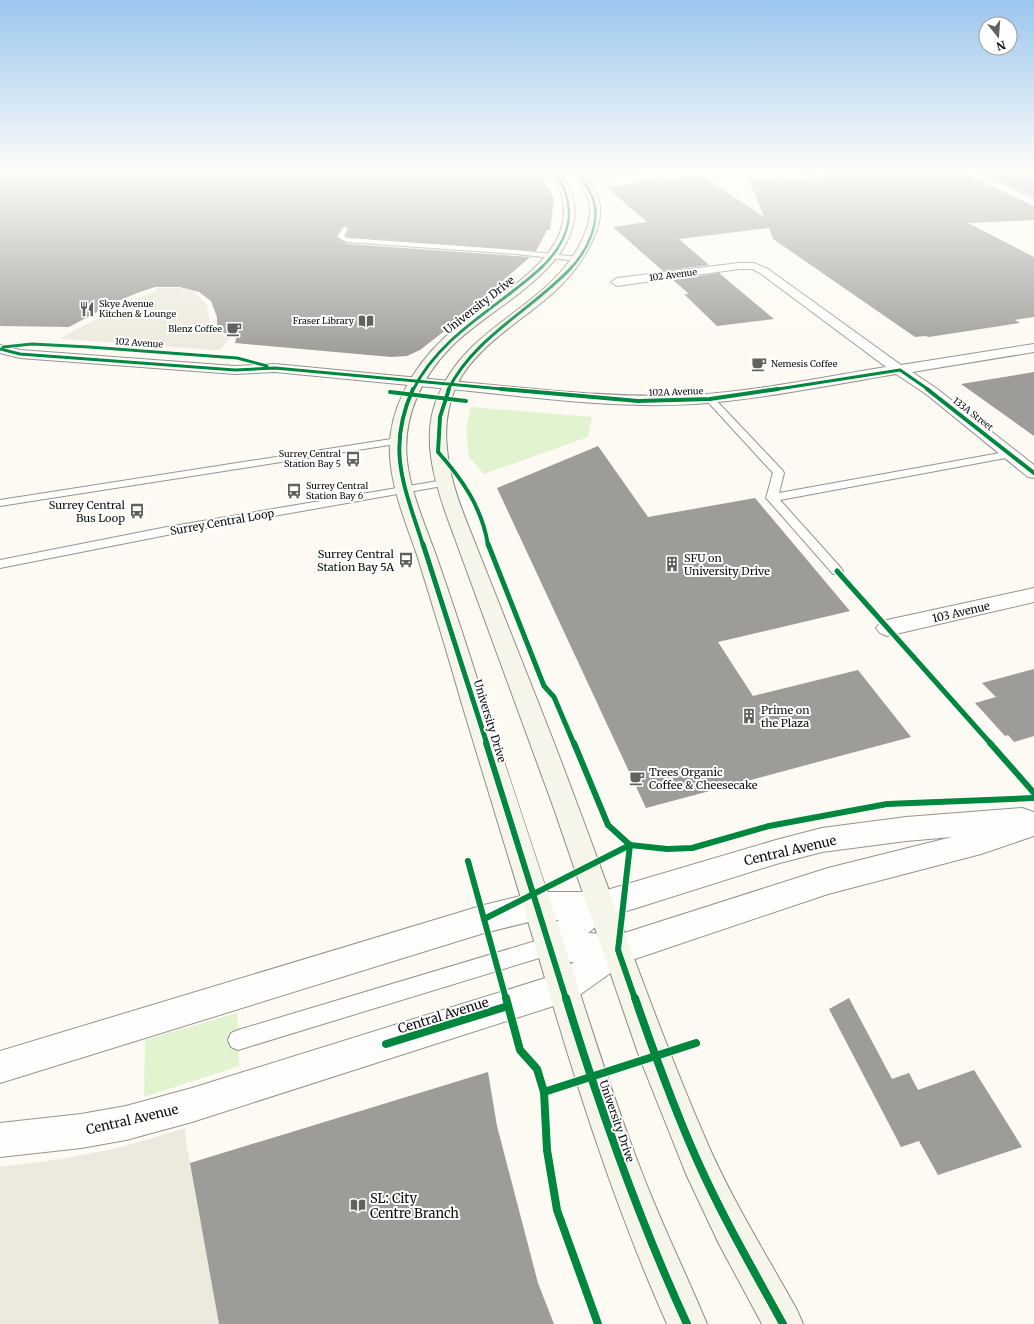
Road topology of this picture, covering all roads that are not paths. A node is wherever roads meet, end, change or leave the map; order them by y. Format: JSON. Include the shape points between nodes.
{"nodes":[{"id":1,"x":342,"y":234,"type":"edge"},
{"id":2,"x":564,"y":234,"type":"edge"},
{"id":3,"x":590,"y":234,"type":"edge"},
{"id":4,"x":550,"y":256,"type":"junction"},
{"id":5,"x":577,"y":260,"type":"junction"},
{"id":6,"x":754,"y":266,"type":"joint"},
{"id":7,"x":617,"y":282,"type":"dead end"},
{"id":8,"x":0,"y":348,"type":"edge"},
{"id":9,"x":1034,"y":348,"type":"edge"},
{"id":10,"x":900,"y":370,"type":"junction"},
{"id":11,"x":418,"y":382,"type":"junction"},
{"id":12,"x":450,"y":385,"type":"junction"},
{"id":13,"x":710,"y":399,"type":"junction"},
{"id":14,"x":398,"y":441,"type":"junction"},
{"id":15,"x":1011,"y":454,"type":"junction"},
{"id":16,"x":1034,"y":473,"type":"edge"},
{"id":17,"x":444,"y":483,"type":"junction"},
{"id":18,"x":404,"y":489,"type":"junction"},
{"id":19,"x":772,"y":498,"type":"junction"},
{"id":20,"x":0,"y":503,"type":"edge"},
{"id":21,"x":0,"y":564,"type":"edge"},
{"id":22,"x":837,"y":571,"type":"dead end"},
{"id":23,"x":1034,"y":595,"type":"edge"},
{"id":24,"x":887,"y":628,"type":"dead end"},
{"id":25,"x":1034,"y":819,"type":"edge"},
{"id":26,"x":1034,"y":824,"type":"edge"},
{"id":27,"x":537,"y":906,"type":"junction"},
{"id":28,"x":600,"y":906,"type":"junction"},
{"id":29,"x":550,"y":946,"type":"junction"},
{"id":30,"x":618,"y":950,"type":"junction"},
{"id":31,"x":563,"y":988,"type":"junction"},
{"id":32,"x":238,"y":1040,"type":"dead end"},
{"id":33,"x":0,"y":1067,"type":"edge"},
{"id":34,"x":0,"y":1140,"type":"edge"},
{"id":35,"x":687,"y":1324,"type":"edge"},
{"id":36,"x":783,"y":1324,"type":"edge"}],
"edges":[{"from":1,"to":4,"type":"lane","via":[[340,238],[347,240]]},
{"from":2,"to":4,"type":"main road","name":"University Drive"},
{"from":3,"to":5,"type":"main road","via":[[585,248]]},
{"from":4,"to":5,"type":"lane"},
{"from":4,"to":11,"type":"main road","name":"University Drive","via":[[520,286],[452,338]]},
{"from":5,"to":12,"type":"main road","via":[[551,290],[483,344]]},
{"from":6,"to":7,"type":"street","name":"102 Avenue"},
{"from":6,"to":10,"type":"street","name":"133A Street","via":[[764,270]]},
{"from":8,"to":11,"type":"street","name":"102 Avenue","via":[[20,354],[223,370],[275,368]]},
{"from":9,"to":10,"type":"street","name":"102A Avenue"},
{"from":10,"to":13,"type":"street","name":"102A Avenue"},
{"from":10,"to":15,"type":"street","name":"133A Street"},
{"from":11,"to":12,"type":"street","name":"102 Avenue"},
{"from":11,"to":14,"type":"main road","name":"University Drive","via":[[410,394],[401,419]]},
{"from":12,"to":13,"type":"street","name":"102A Avenue","via":[[638,401]]},
{"from":12,"to":17,"type":"main road","via":[[443,403],[438,437]]},
{"from":13,"to":19,"type":"lane","via":[[779,473]]},
{"from":14,"to":18,"type":"main road","name":"University Drive"},
{"from":14,"to":20,"type":"lane"},
{"from":15,"to":16,"type":"street","name":"133A Street"},
{"from":15,"to":19,"type":"lane"},
{"from":17,"to":18,"type":"lane","name":"Surrey Central Loop"},
{"from":17,"to":28,"type":"main road","via":[[566,806]]},
{"from":18,"to":21,"type":"lane","name":"Surrey Central Loop"},
{"from":18,"to":27,"type":"main road","name":"University Drive"},
{"from":19,"to":22,"type":"lane"},
{"from":23,"to":24,"type":"street","name":"103 Avenue"},
{"from":25,"to":28,"type":"street","name":"Central Avenue","via":[[906,829],[822,840]]},
{"from":26,"to":30,"type":"street","name":"Central Avenue","via":[[981,842],[828,881]]},
{"from":27,"to":28,"type":"street","name":"Central Avenue"},
{"from":27,"to":29,"type":"main road","name":"University Drive"},
{"from":27,"to":33,"type":"street","name":"Central Avenue","via":[[484,919]]},
{"from":28,"to":29,"type":"street","name":"Central Avenue"},
{"from":28,"to":30,"type":"main road"},
{"from":29,"to":30,"type":"street","name":"Central Avenue"},
{"from":29,"to":31,"type":"main road","name":"University Drive"},
{"from":29,"to":32,"type":"lane","name":"Central Avenue"},
{"from":30,"to":31,"type":"street","name":"Central Avenue"},
{"from":30,"to":36,"type":"main road","via":[[655,1056],[698,1162]]},
{"from":31,"to":34,"type":"street","name":"Central Avenue","via":[[192,1106],[74,1132]]},
{"from":31,"to":35,"type":"main road","name":"University Drive","via":[[631,1194]]}]}
